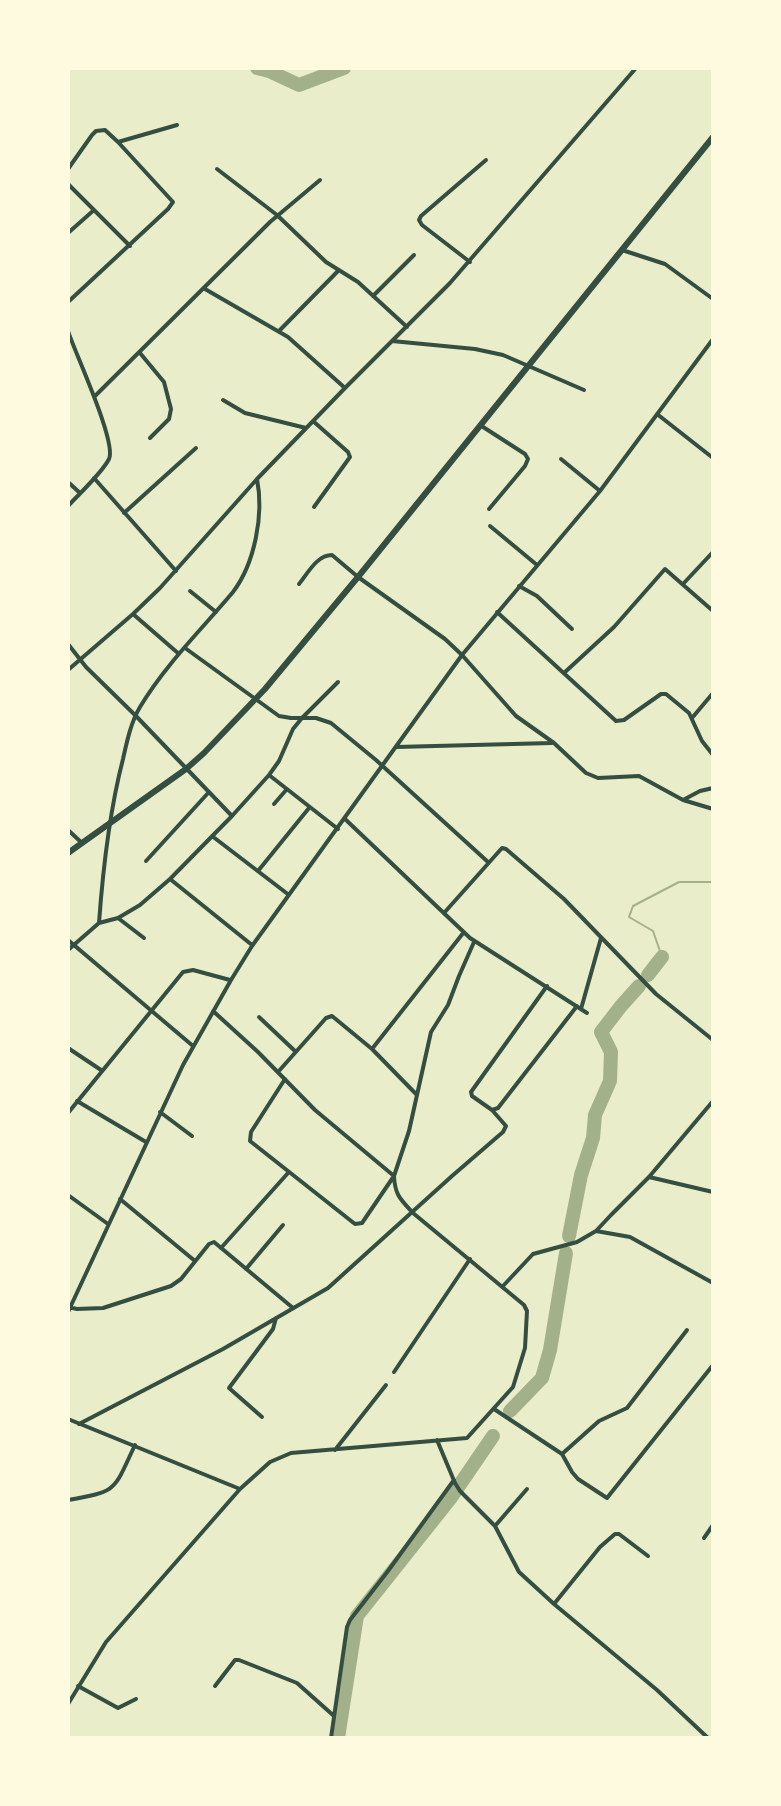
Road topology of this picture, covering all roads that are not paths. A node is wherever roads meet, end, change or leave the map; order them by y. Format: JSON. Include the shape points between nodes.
{"nodes":[{"id":1,"x":635,"y":68,"type":"edge"},
{"id":2,"x":177,"y":125,"type":"dead end"},
{"id":3,"x":713,"y":137,"type":"edge"},
{"id":4,"x":118,"y":142,"type":"junction"},
{"id":5,"x":486,"y":160,"type":"dead end"},
{"id":6,"x":68,"y":169,"type":"edge"},
{"id":7,"x":217,"y":169,"type":"dead end"},
{"id":8,"x":320,"y":180,"type":"dead end"},
{"id":9,"x":68,"y":184,"type":"edge"},
{"id":10,"x":94,"y":210,"type":"junction"},
{"id":11,"x":277,"y":215,"type":"junction"},
{"id":12,"x":68,"y":233,"type":"edge"},
{"id":13,"x":130,"y":246,"type":"junction"},
{"id":14,"x":622,"y":250,"type":"junction"},
{"id":15,"x":414,"y":255,"type":"dead end"},
{"id":16,"x":470,"y":262,"type":"junction"},
{"id":17,"x":339,"y":270,"type":"junction"},
{"id":18,"x":205,"y":289,"type":"junction"},
{"id":19,"x":373,"y":296,"type":"junction"},
{"id":20,"x":713,"y":299,"type":"edge"},
{"id":21,"x":68,"y":302,"type":"edge"},
{"id":22,"x":407,"y":327,"type":"junction"},
{"id":23,"x":68,"y":331,"type":"edge"},
{"id":24,"x":279,"y":331,"type":"junction"},
{"id":25,"x":392,"y":341,"type":"junction"},
{"id":26,"x":712,"y":343,"type":"edge"},
{"id":27,"x":140,"y":353,"type":"junction"},
{"id":28,"x":528,"y":365,"type":"junction"},
{"id":29,"x":345,"y":388,"type":"junction"},
{"id":30,"x":584,"y":390,"type":"dead end"},
{"id":31,"x":95,"y":396,"type":"junction"},
{"id":32,"x":223,"y":400,"type":"dead end"},
{"id":33,"x":657,"y":414,"type":"junction"},
{"id":34,"x":313,"y":421,"type":"junction"},
{"id":35,"x":480,"y":425,"type":"junction"},
{"id":36,"x":306,"y":428,"type":"junction"},
{"id":37,"x":150,"y":438,"type":"dead end"},
{"id":38,"x":196,"y":448,"type":"dead end"},
{"id":39,"x":713,"y":458,"type":"edge"},
{"id":40,"x":561,"y":459,"type":"dead end"},
{"id":41,"x":94,"y":478,"type":"junction"},
{"id":42,"x":257,"y":479,"type":"junction"},
{"id":43,"x":68,"y":482,"type":"edge"},
{"id":44,"x":600,"y":491,"type":"junction"},
{"id":45,"x":80,"y":493,"type":"junction"},
{"id":46,"x":68,"y":506,"type":"edge"},
{"id":47,"x":314,"y":507,"type":"dead end"},
{"id":48,"x":489,"y":509,"type":"dead end"},
{"id":49,"x":124,"y":513,"type":"junction"},
{"id":50,"x":490,"y":526,"type":"dead end"},
{"id":51,"x":713,"y":552,"type":"edge"},
{"id":52,"x":537,"y":565,"type":"junction"},
{"id":53,"x":176,"y":571,"type":"junction"},
{"id":54,"x":358,"y":577,"type":"junction"},
{"id":55,"x":299,"y":584,"type":"dead end"},
{"id":56,"x":683,"y":584,"type":"junction"},
{"id":57,"x":519,"y":586,"type":"junction"},
{"id":58,"x":190,"y":591,"type":"dead end"},
{"id":59,"x":713,"y":611,"type":"edge"},
{"id":60,"x":216,"y":612,"type":"junction"},
{"id":61,"x":497,"y":612,"type":"junction"},
{"id":62,"x":133,"y":614,"type":"junction"},
{"id":63,"x":572,"y":629,"type":"dead end"},
{"id":64,"x":68,"y":644,"type":"edge"},
{"id":65,"x":185,"y":648,"type":"junction"},
{"id":66,"x":179,"y":654,"type":"junction"},
{"id":67,"x":462,"y":655,"type":"junction"},
{"id":68,"x":80,"y":660,"type":"junction"},
{"id":69,"x":68,"y":670,"type":"edge"},
{"id":70,"x":564,"y":673,"type":"junction"},
{"id":71,"x":338,"y":682,"type":"dead end"},
{"id":72,"x":713,"y":693,"type":"edge"},
{"id":73,"x":256,"y":700,"type":"junction"},
{"id":74,"x":135,"y":715,"type":"junction"},
{"id":75,"x":302,"y":718,"type":"junction"},
{"id":76,"x":692,"y":718,"type":"junction"},
{"id":77,"x":554,"y":743,"type":"junction"},
{"id":78,"x":396,"y":747,"type":"junction"},
{"id":79,"x":713,"y":755,"type":"edge"},
{"id":80,"x":383,"y":767,"type":"junction"},
{"id":81,"x":186,"y":769,"type":"junction"},
{"id":82,"x":269,"y":775,"type":"junction"},
{"id":83,"x":713,"y":788,"type":"edge"},
{"id":84,"x":287,"y":789,"type":"junction"},
{"id":85,"x":209,"y":792,"type":"junction"},
{"id":86,"x":683,"y":800,"type":"junction"},
{"id":87,"x":274,"y":804,"type":"dead end"},
{"id":88,"x":310,"y":807,"type":"junction"},
{"id":89,"x":713,"y":809,"type":"edge"},
{"id":90,"x":232,"y":816,"type":"junction"},
{"id":91,"x":345,"y":819,"type":"junction"},
{"id":92,"x":110,"y":823,"type":"junction"},
{"id":93,"x":338,"y":829,"type":"junction"},
{"id":94,"x":68,"y":830,"type":"edge"},
{"id":95,"x":212,"y":836,"type":"junction"},
{"id":96,"x":82,"y":843,"type":"junction"},
{"id":97,"x":68,"y":853,"type":"edge"},
{"id":98,"x":146,"y":861,"type":"dead end"},
{"id":99,"x":488,"y":862,"type":"junction"},
{"id":100,"x":258,"y":871,"type":"junction"},
{"id":101,"x":170,"y":879,"type":"junction"},
{"id":102,"x":289,"y":895,"type":"junction"},
{"id":103,"x":444,"y":913,"type":"junction"},
{"id":104,"x":118,"y":918,"type":"junction"},
{"id":105,"x":99,"y":923,"type":"junction"},
{"id":106,"x":464,"y":932,"type":"junction"},
{"id":107,"x":144,"y":938,"type":"dead end"},
{"id":108,"x":601,"y":938,"type":"junction"},
{"id":109,"x":68,"y":940,"type":"edge"},
{"id":110,"x":474,"y":942,"type":"junction"},
{"id":111,"x":74,"y":945,"type":"junction"},
{"id":112,"x":252,"y":946,"type":"junction"},
{"id":113,"x":68,"y":950,"type":"edge"},
{"id":114,"x":231,"y":980,"type":"junction"},
{"id":115,"x":547,"y":986,"type":"junction"},
{"id":116,"x":579,"y":1008,"type":"junction"},
{"id":117,"x":152,"y":1011,"type":"junction"},
{"id":118,"x":213,"y":1011,"type":"junction"},
{"id":119,"x":587,"y":1013,"type":"dead end"},
{"id":120,"x":259,"y":1017,"type":"dead end"},
{"id":121,"x":713,"y":1040,"type":"edge"},
{"id":122,"x":193,"y":1046,"type":"junction"},
{"id":123,"x":68,"y":1048,"type":"edge"},
{"id":124,"x":372,"y":1049,"type":"junction"},
{"id":125,"x":296,"y":1052,"type":"junction"},
{"id":126,"x":101,"y":1070,"type":"junction"},
{"id":127,"x":278,"y":1072,"type":"junction"},
{"id":128,"x":285,"y":1079,"type":"junction"},
{"id":129,"x":416,"y":1094,"type":"junction"},
{"id":130,"x":77,"y":1101,"type":"junction"},
{"id":131,"x":713,"y":1101,"type":"edge"},
{"id":132,"x":492,"y":1110,"type":"junction"},
{"id":133,"x":160,"y":1112,"type":"junction"},
{"id":134,"x":68,"y":1113,"type":"edge"},
{"id":135,"x":192,"y":1136,"type":"dead end"},
{"id":136,"x":146,"y":1142,"type":"junction"},
{"id":137,"x":288,"y":1173,"type":"junction"},
{"id":138,"x":394,"y":1176,"type":"junction"},
{"id":139,"x":649,"y":1177,"type":"junction"},
{"id":140,"x":713,"y":1192,"type":"edge"},
{"id":141,"x":68,"y":1195,"type":"edge"},
{"id":142,"x":120,"y":1198,"type":"junction"},
{"id":143,"x":413,"y":1213,"type":"junction"},
{"id":144,"x":108,"y":1224,"type":"junction"},
{"id":145,"x":283,"y":1225,"type":"dead end"},
{"id":146,"x":596,"y":1231,"type":"junction"},
{"id":147,"x":221,"y":1248,"type":"junction"},
{"id":148,"x":470,"y":1259,"type":"junction"},
{"id":149,"x":195,"y":1261,"type":"junction"},
{"id":150,"x":246,"y":1269,"type":"junction"},
{"id":151,"x":713,"y":1283,"type":"edge"},
{"id":152,"x":503,"y":1286,"type":"junction"},
{"id":153,"x":293,"y":1308,"type":"junction"},
{"id":154,"x":69,"y":1309,"type":"edge"},
{"id":155,"x":276,"y":1318,"type":"junction"},
{"id":156,"x":687,"y":1330,"type":"dead end"},
{"id":157,"x":713,"y":1365,"type":"edge"},
{"id":158,"x":394,"y":1372,"type":"dead end"},
{"id":159,"x":386,"y":1385,"type":"dead end"},
{"id":160,"x":494,"y":1409,"type":"junction"},
{"id":161,"x":262,"y":1417,"type":"dead end"},
{"id":162,"x":68,"y":1419,"type":"edge"},
{"id":163,"x":79,"y":1424,"type":"junction"},
{"id":164,"x":437,"y":1440,"type":"junction"},
{"id":165,"x":135,"y":1445,"type":"junction"},
{"id":166,"x":335,"y":1450,"type":"junction"},
{"id":167,"x":562,"y":1454,"type":"junction"},
{"id":168,"x":454,"y":1481,"type":"junction"},
{"id":169,"x":240,"y":1489,"type":"junction"},
{"id":170,"x":527,"y":1489,"type":"dead end"},
{"id":171,"x":68,"y":1500,"type":"edge"},
{"id":172,"x":713,"y":1525,"type":"edge"},
{"id":173,"x":495,"y":1526,"type":"junction"},
{"id":174,"x":704,"y":1538,"type":"dead end"},
{"id":175,"x":648,"y":1556,"type":"dead end"},
{"id":176,"x":554,"y":1604,"type":"junction"},
{"id":177,"x":78,"y":1686,"type":"junction"},
{"id":178,"x":215,"y":1686,"type":"dead end"},
{"id":179,"x":136,"y":1699,"type":"dead end"},
{"id":180,"x":68,"y":1704,"type":"edge"},
{"id":181,"x":334,"y":1716,"type":"junction"},
{"id":182,"x":331,"y":1738,"type":"edge"},
{"id":183,"x":708,"y":1738,"type":"edge"}],
"edges":[{"from":1,"to":16,"type":"street"},
{"from":2,"to":4,"type":"street"},
{"from":3,"to":14,"type":"main road"},
{"from":4,"to":6,"type":"street","via":[[108,132],[96,131]]},
{"from":4,"to":13,"type":"street","via":[[173,202]]},
{"from":5,"to":16,"type":"street","via":[[419,220]]},
{"from":7,"to":11,"type":"street"},
{"from":8,"to":11,"type":"street"},
{"from":9,"to":10,"type":"street"},
{"from":10,"to":12,"type":"street"},
{"from":10,"to":13,"type":"street"},
{"from":11,"to":17,"type":"street"},
{"from":11,"to":18,"type":"street"},
{"from":13,"to":21,"type":"street"},
{"from":14,"to":20,"type":"street","via":[[665,264]]},
{"from":14,"to":28,"type":"main road"},
{"from":15,"to":19,"type":"street"},
{"from":16,"to":22,"type":"street"},
{"from":17,"to":19,"type":"street"},
{"from":17,"to":24,"type":"street"},
{"from":18,"to":24,"type":"street"},
{"from":18,"to":27,"type":"street"},
{"from":19,"to":22,"type":"street"},
{"from":22,"to":25,"type":"street"},
{"from":23,"to":31,"type":"street"},
{"from":24,"to":29,"type":"street"},
{"from":25,"to":28,"type":"street","via":[[491,352]]},
{"from":25,"to":29,"type":"street"},
{"from":26,"to":33,"type":"street"},
{"from":27,"to":31,"type":"street"},
{"from":27,"to":37,"type":"street","via":[[164,382],[171,409],[169,419]]},
{"from":28,"to":30,"type":"street"},
{"from":28,"to":35,"type":"main road"},
{"from":29,"to":34,"type":"street"},
{"from":31,"to":41,"type":"street","via":[[110,452]]},
{"from":32,"to":36,"type":"street","via":[[245,413]]},
{"from":33,"to":39,"type":"street"},
{"from":33,"to":44,"type":"street"},
{"from":34,"to":36,"type":"street"},
{"from":34,"to":47,"type":"street","via":[[350,457]]},
{"from":35,"to":48,"type":"street","via":[[528,459]]},
{"from":35,"to":54,"type":"main road"},
{"from":36,"to":42,"type":"street"},
{"from":38,"to":49,"type":"street"},
{"from":40,"to":44,"type":"street"},
{"from":41,"to":45,"type":"street"},
{"from":41,"to":49,"type":"street"},
{"from":42,"to":53,"type":"street"},
{"from":42,"to":60,"type":"street","via":[[259,521],[246,569]]},
{"from":43,"to":45,"type":"street"},
{"from":44,"to":52,"type":"street"},
{"from":45,"to":46,"type":"street"},
{"from":49,"to":53,"type":"street"},
{"from":50,"to":52,"type":"street"},
{"from":51,"to":56,"type":"street"},
{"from":52,"to":57,"type":"street"},
{"from":53,"to":62,"type":"street"},
{"from":54,"to":55,"type":"street","via":[[328,554]]},
{"from":54,"to":67,"type":"street"},
{"from":54,"to":73,"type":"main road"},
{"from":56,"to":59,"type":"street"},
{"from":56,"to":70,"type":"street","via":[[665,569]]},
{"from":57,"to":61,"type":"street"},
{"from":57,"to":63,"type":"street"},
{"from":58,"to":60,"type":"street"},
{"from":60,"to":65,"type":"street"},
{"from":61,"to":67,"type":"street"},
{"from":61,"to":70,"type":"street"},
{"from":62,"to":66,"type":"street"},
{"from":62,"to":68,"type":"street"},
{"from":64,"to":68,"type":"street"},
{"from":65,"to":66,"type":"street"},
{"from":65,"to":73,"type":"street"},
{"from":66,"to":74,"type":"street"},
{"from":67,"to":77,"type":"street","via":[[516,716]]},
{"from":67,"to":78,"type":"street"},
{"from":68,"to":69,"type":"street"},
{"from":68,"to":74,"type":"street"},
{"from":70,"to":76,"type":"street","via":[[616,721],[664,693]]},
{"from":71,"to":75,"type":"street"},
{"from":72,"to":76,"type":"street"},
{"from":73,"to":75,"type":"street","via":[[279,716]]},
{"from":73,"to":81,"type":"main road"},
{"from":74,"to":81,"type":"street"},
{"from":74,"to":92,"type":"street"},
{"from":75,"to":80,"type":"street","via":[[331,723]]},
{"from":75,"to":82,"type":"street"},
{"from":76,"to":79,"type":"street"},
{"from":77,"to":78,"type":"street"},
{"from":77,"to":86,"type":"street","via":[[592,776],[639,776]]},
{"from":78,"to":80,"type":"street"},
{"from":80,"to":91,"type":"street"},
{"from":80,"to":99,"type":"street"},
{"from":81,"to":85,"type":"street"},
{"from":81,"to":92,"type":"main road"},
{"from":82,"to":84,"type":"street"},
{"from":82,"to":90,"type":"street"},
{"from":83,"to":86,"type":"street"},
{"from":84,"to":87,"type":"street"},
{"from":84,"to":88,"type":"street"},
{"from":85,"to":90,"type":"street"},
{"from":85,"to":98,"type":"street"},
{"from":86,"to":89,"type":"street"},
{"from":88,"to":93,"type":"street"},
{"from":88,"to":100,"type":"street"},
{"from":90,"to":95,"type":"street"},
{"from":91,"to":93,"type":"street"},
{"from":91,"to":103,"type":"street"},
{"from":92,"to":96,"type":"main road"},
{"from":92,"to":105,"type":"street"},
{"from":93,"to":102,"type":"street"},
{"from":94,"to":96,"type":"street"},
{"from":95,"to":100,"type":"street"},
{"from":95,"to":101,"type":"street"},
{"from":96,"to":97,"type":"main road"},
{"from":99,"to":103,"type":"street"},
{"from":99,"to":108,"type":"street","via":[[502,848],[509,850]]},
{"from":100,"to":102,"type":"street"},
{"from":101,"to":104,"type":"street"},
{"from":101,"to":112,"type":"street"},
{"from":102,"to":112,"type":"street"},
{"from":103,"to":106,"type":"street"},
{"from":104,"to":105,"type":"street"},
{"from":104,"to":107,"type":"street"},
{"from":105,"to":111,"type":"street"},
{"from":106,"to":110,"type":"street"},
{"from":106,"to":124,"type":"street"},
{"from":108,"to":116,"type":"street"},
{"from":108,"to":121,"type":"street","via":[[656,994]]},
{"from":109,"to":111,"type":"street"},
{"from":110,"to":115,"type":"street"},
{"from":110,"to":129,"type":"street","via":[[431,1032]]},
{"from":111,"to":113,"type":"street"},
{"from":111,"to":117,"type":"street"},
{"from":112,"to":114,"type":"street"},
{"from":114,"to":117,"type":"street","via":[[183,972]]},
{"from":114,"to":118,"type":"street"},
{"from":115,"to":116,"type":"street"},
{"from":115,"to":132,"type":"street","via":[[471,1091]]},
{"from":116,"to":119,"type":"street"},
{"from":116,"to":132,"type":"street"},
{"from":117,"to":122,"type":"street"},
{"from":117,"to":126,"type":"street"},
{"from":118,"to":122,"type":"street"},
{"from":118,"to":127,"type":"street"},
{"from":120,"to":125,"type":"street"},
{"from":122,"to":133,"type":"street"},
{"from":123,"to":126,"type":"street"},
{"from":124,"to":125,"type":"street","via":[[330,1016]]},
{"from":124,"to":129,"type":"street"},
{"from":125,"to":127,"type":"street"},
{"from":126,"to":130,"type":"street"},
{"from":127,"to":128,"type":"street"},
{"from":128,"to":137,"type":"street","via":[[249,1137]]},
{"from":128,"to":138,"type":"street"},
{"from":129,"to":138,"type":"street"},
{"from":130,"to":134,"type":"street"},
{"from":130,"to":136,"type":"street"},
{"from":131,"to":139,"type":"street"},
{"from":132,"to":143,"type":"street","via":[[506,1130]]},
{"from":133,"to":135,"type":"street"},
{"from":133,"to":136,"type":"street"},
{"from":136,"to":142,"type":"street"},
{"from":137,"to":138,"type":"street","via":[[355,1224],[362,1223]]},
{"from":137,"to":147,"type":"street"},
{"from":138,"to":143,"type":"street","via":[[398,1197]]},
{"from":139,"to":140,"type":"street"},
{"from":139,"to":146,"type":"street"},
{"from":141,"to":144,"type":"street"},
{"from":142,"to":144,"type":"street"},
{"from":142,"to":149,"type":"street"},
{"from":143,"to":148,"type":"street"},
{"from":143,"to":153,"type":"street","via":[[328,1288]]},
{"from":144,"to":154,"type":"street"},
{"from":145,"to":150,"type":"street"},
{"from":146,"to":151,"type":"street","via":[[630,1237]]},
{"from":146,"to":152,"type":"street","via":[[533,1254]]},
{"from":147,"to":149,"type":"street","via":[[209,1244]]},
{"from":147,"to":150,"type":"street"},
{"from":148,"to":152,"type":"street"},
{"from":148,"to":158,"type":"street"},
{"from":149,"to":154,"type":"street","via":[[171,1286],[103,1308]]},
{"from":150,"to":153,"type":"street"},
{"from":152,"to":160,"type":"street","via":[[526,1308],[525,1348],[513,1387]]},
{"from":153,"to":155,"type":"street"},
{"from":155,"to":161,"type":"street","via":[[229,1388]]},
{"from":155,"to":163,"type":"street"},
{"from":156,"to":167,"type":"street","via":[[627,1408],[599,1421]]},
{"from":157,"to":167,"type":"street","via":[[609,1496],[578,1479]]},
{"from":159,"to":166,"type":"street"},
{"from":160,"to":164,"type":"street","via":[[467,1438]]},
{"from":160,"to":167,"type":"street"},
{"from":162,"to":163,"type":"street"},
{"from":163,"to":165,"type":"street"},
{"from":164,"to":166,"type":"street"},
{"from":164,"to":168,"type":"street"},
{"from":165,"to":169,"type":"street"},
{"from":165,"to":171,"type":"street","via":[[113,1488]]},
{"from":166,"to":169,"type":"street","via":[[281,1456]]},
{"from":168,"to":173,"type":"street"},
{"from":168,"to":181,"type":"street","via":[[350,1620]]},
{"from":169,"to":177,"type":"street","via":[[106,1642]]},
{"from":170,"to":173,"type":"street"},
{"from":172,"to":174,"type":"street"},
{"from":173,"to":176,"type":"street","via":[[519,1572]]},
{"from":175,"to":176,"type":"street","via":[[615,1534]]},
{"from":176,"to":183,"type":"street"},
{"from":177,"to":179,"type":"street","via":[[118,1708]]},
{"from":177,"to":180,"type":"street"},
{"from":178,"to":181,"type":"street","via":[[239,1660],[297,1683]]},
{"from":181,"to":182,"type":"street"}]}
